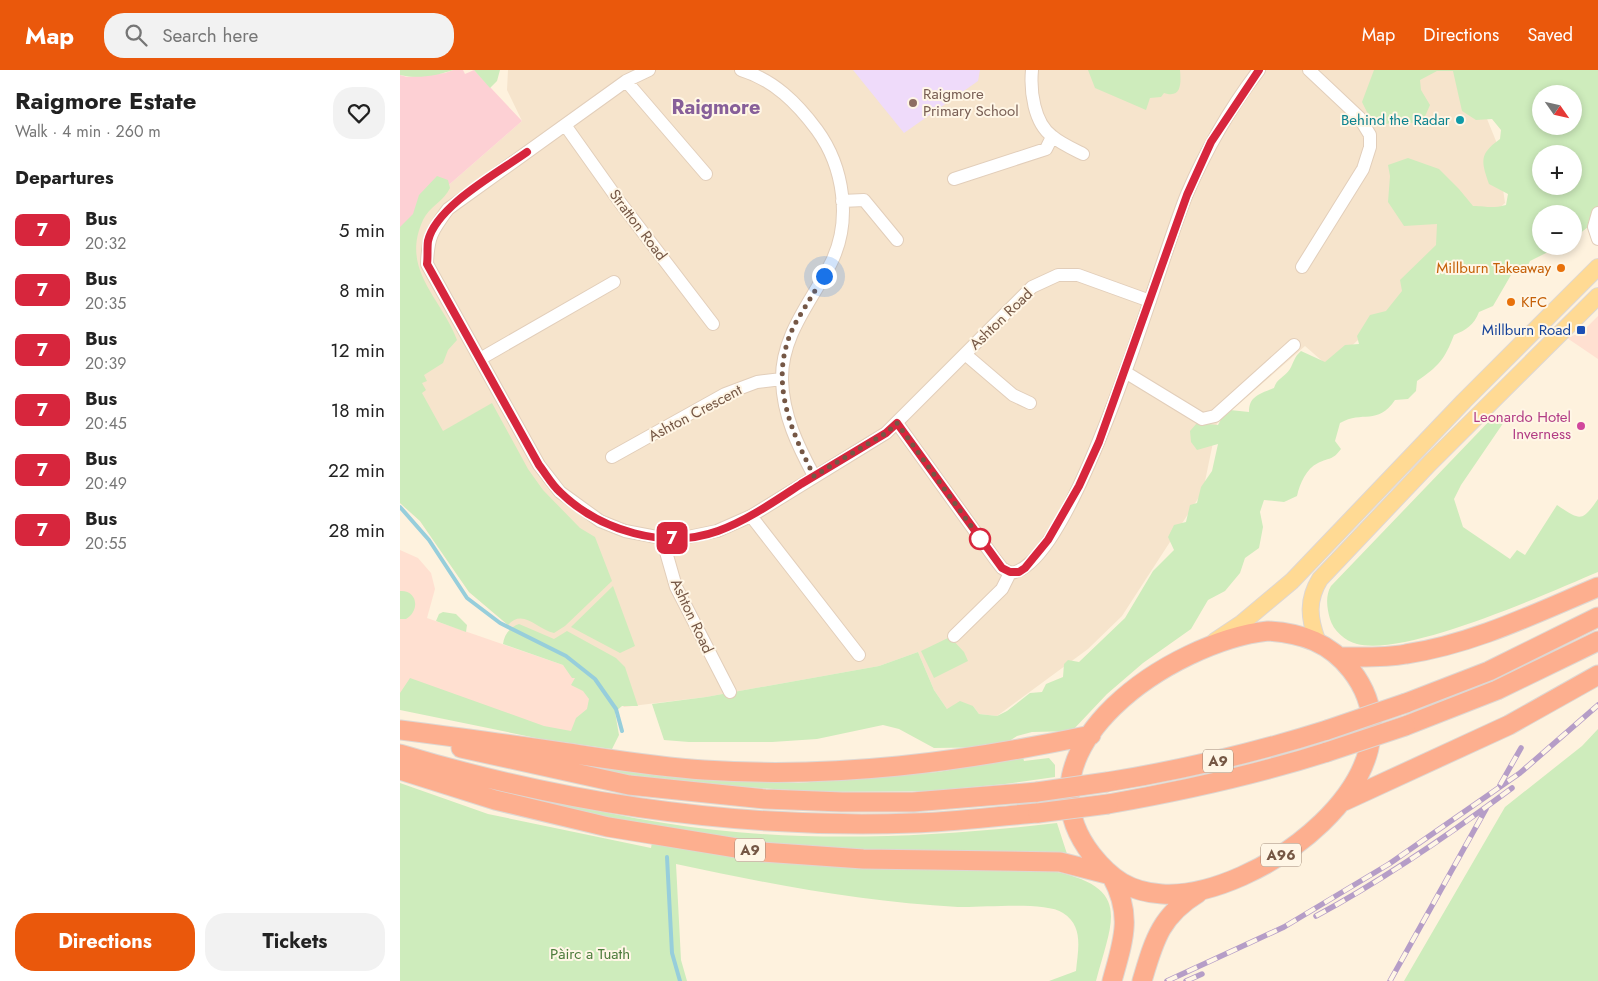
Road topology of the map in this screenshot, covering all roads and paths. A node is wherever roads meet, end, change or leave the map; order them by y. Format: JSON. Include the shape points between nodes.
{"nodes":[{"id":1,"x":649,"y":70,"type":"edge"},
{"id":2,"x":1032,"y":70,"type":"edge"},
{"id":3,"x":1246,"y":70,"type":"edge"},
{"id":4,"x":1259,"y":70,"type":"edge"},
{"id":5,"x":1308,"y":70,"type":"edge"},
{"id":6,"x":749,"y":71,"type":"edge"},
{"id":7,"x":626,"y":81,"type":"junction"},
{"id":8,"x":1248,"y":85,"type":"junction"},
{"id":9,"x":565,"y":125,"type":"junction"},
{"id":10,"x":1052,"y":137,"type":"junction"},
{"id":11,"x":1083,"y":154,"type":"dead end"},
{"id":12,"x":706,"y":174,"type":"dead end"},
{"id":13,"x":954,"y":179,"type":"dead end"},
{"id":14,"x":842,"y":201,"type":"junction"},
{"id":15,"x":1598,"y":213,"type":"edge"},
{"id":16,"x":1598,"y":238,"type":"edge"},
{"id":17,"x":897,"y":240,"type":"dead end"},
{"id":18,"x":1302,"y":267,"type":"dead end"},
{"id":19,"x":1598,"y":268,"type":"edge"},
{"id":20,"x":614,"y":282,"type":"dead end"},
{"id":21,"x":1598,"y":296,"type":"edge"},
{"id":22,"x":1150,"y":301,"type":"junction"},
{"id":23,"x":713,"y":324,"type":"dead end"},
{"id":24,"x":1294,"y":345,"type":"dead end"},
{"id":25,"x":965,"y":354,"type":"junction"},
{"id":26,"x":480,"y":359,"type":"junction"},
{"id":27,"x":1125,"y":372,"type":"junction"},
{"id":28,"x":782,"y":379,"type":"junction"},
{"id":29,"x":1030,"y":403,"type":"dead end"},
{"id":30,"x":897,"y":423,"type":"junction"},
{"id":31,"x":612,"y":457,"type":"dead end"},
{"id":32,"x":814,"y":476,"type":"junction"},
{"id":33,"x":750,"y":516,"type":"junction"},
{"id":34,"x":662,"y":538,"type":"junction"},
{"id":35,"x":1010,"y":572,"type":"junction"},
{"id":36,"x":1598,"y":587,"type":"edge"},
{"id":37,"x":1598,"y":617,"type":"edge"},
{"id":38,"x":954,"y":636,"type":"dead end"},
{"id":39,"x":1316,"y":640,"type":"junction"},
{"id":40,"x":1598,"y":641,"type":"edge"},
{"id":41,"x":1211,"y":644,"type":"junction"},
{"id":42,"x":859,"y":655,"type":"dead end"},
{"id":43,"x":1341,"y":657,"type":"junction"},
{"id":44,"x":1598,"y":675,"type":"edge"},
{"id":45,"x":730,"y":692,"type":"dead end"},
{"id":46,"x":400,"y":731,"type":"edge"},
{"id":47,"x":1091,"y":735,"type":"junction"},
{"id":48,"x":400,"y":754,"type":"edge"},
{"id":49,"x":400,"y":770,"type":"edge"},
{"id":50,"x":1343,"y":801,"type":"junction"},
{"id":51,"x":1109,"y":875,"type":"junction"},
{"id":52,"x":1206,"y":889,"type":"junction"},
{"id":53,"x":1144,"y":976,"type":"edge"},
{"id":54,"x":1112,"y":981,"type":"edge"}],
"edges":[{"from":1,"to":7,"type":"street"},
{"from":2,"to":10,"type":"street","via":[[1036,113]]},
{"from":3,"to":8,"type":"street"},
{"from":4,"to":8,"type":"street"},
{"from":5,"to":18,"type":"street","via":[[1359,117],[1370,135],[1363,169]]},
{"from":6,"to":14,"type":"street","via":[[790,98],[824,139],[842,186]]},
{"from":7,"to":9,"type":"street","name":"Ashton Road"},
{"from":7,"to":12,"type":"street"},
{"from":8,"to":22,"type":"street","via":[[1205,154]]},
{"from":9,"to":23,"type":"street","name":"Stratton Road"},
{"from":9,"to":26,"type":"street","name":"Ashton Road","via":[[448,209],[428,240],[427,264]]},
{"from":10,"to":11,"type":"street"},
{"from":10,"to":13,"type":"street","via":[[1046,149]]},
{"from":14,"to":17,"type":"street","via":[[864,200]]},
{"from":14,"to":28,"type":"street","via":[[842,223],[832,261],[796,324],[786,350]]},
{"from":15,"to":16,"type":"street","via":[[1594,227]]},
{"from":19,"to":41,"type":"main road","via":[[1464,401],[1292,581]]},
{"from":20,"to":26,"type":"street"},
{"from":21,"to":39,"type":"main road","via":[[1430,463],[1320,579],[1310,608]]},
{"from":22,"to":25,"type":"street","name":"Ashton Road","via":[[1078,275],[1058,275],[1032,287]]},
{"from":22,"to":27,"type":"street"},
{"from":24,"to":27,"type":"street","via":[[1214,416],[1202,419]]},
{"from":25,"to":29,"type":"street","name":"Ashton Road","via":[[1013,395]]},
{"from":25,"to":30,"type":"street","name":"Ashton Road"},
{"from":26,"to":34,"type":"street","name":"Ashton Road","via":[[539,465],[560,492],[600,521],[625,531]]},
{"from":27,"to":35,"type":"street","via":[[1096,449],[1072,500],[1032,560],[1019,572]]},
{"from":28,"to":31,"type":"street","name":"Ashton Crescent","via":[[757,382],[725,394]]},
{"from":28,"to":32,"type":"street","via":[[787,416]]},
{"from":30,"to":32,"type":"street","name":"Ashton Road","via":[[886,433]]},
{"from":30,"to":35,"type":"street","via":[[995,559]]},
{"from":32,"to":33,"type":"street","name":"Ashton Road"},
{"from":33,"to":34,"type":"street","name":"Ashton Road","via":[[717,531]]},
{"from":33,"to":42,"type":"street"},
{"from":34,"to":45,"type":"street","name":"Ashton Road","via":[[676,587]]},
{"from":35,"to":38,"type":"street","via":[[1002,589]]},
{"from":36,"to":43,"type":"highway","via":[[1448,646],[1404,655]]},
{"from":37,"to":46,"type":"highway","number":"A9","bridge":true,"via":[[1489,671],[1327,730],[1237,757],[1164,773],[1037,792],[913,802],[766,799],[629,785],[477,752]]},
{"from":39,"to":41,"type":"highway","number":"A96","via":[[1268,630],[1244,633]]},
{"from":39,"to":43,"type":"highway","number":"A96"},
{"from":40,"to":48,"type":"highway","number":"A9","bridge":true,"via":[[1497,690],[1326,752],[1168,794],[1038,813],[915,823],[767,821],[609,803],[488,778]]},
{"from":41,"to":47,"type":"highway","number":"A96","via":[[1148,676],[1113,707]]},
{"from":43,"to":50,"type":"highway","number":"A96","via":[[1358,679],[1371,729],[1368,751],[1357,781]]},
{"from":44,"to":50,"type":"highway","via":[[1509,725]]},
{"from":46,"to":47,"type":"highway","number":"A9","via":[[627,763],[704,770],[815,773],[911,767]]},
{"from":47,"to":51,"type":"highway","number":"A96","via":[[1072,775],[1069,803],[1072,821],[1086,847]]},
{"from":49,"to":51,"type":"highway","number":"A9","via":[[495,800],[608,827],[761,852],[863,859],[1060,862]]},
{"from":50,"to":52,"type":"highway","number":"A96","via":[[1309,834],[1256,871]]},
{"from":51,"to":52,"type":"highway","number":"A96","via":[[1156,894],[1176,895]]},
{"from":51,"to":54,"type":"highway","number":"A96","via":[[1123,901],[1126,922]]},
{"from":52,"to":53,"type":"highway","number":"A96","via":[[1170,914],[1156,937]]}]}
